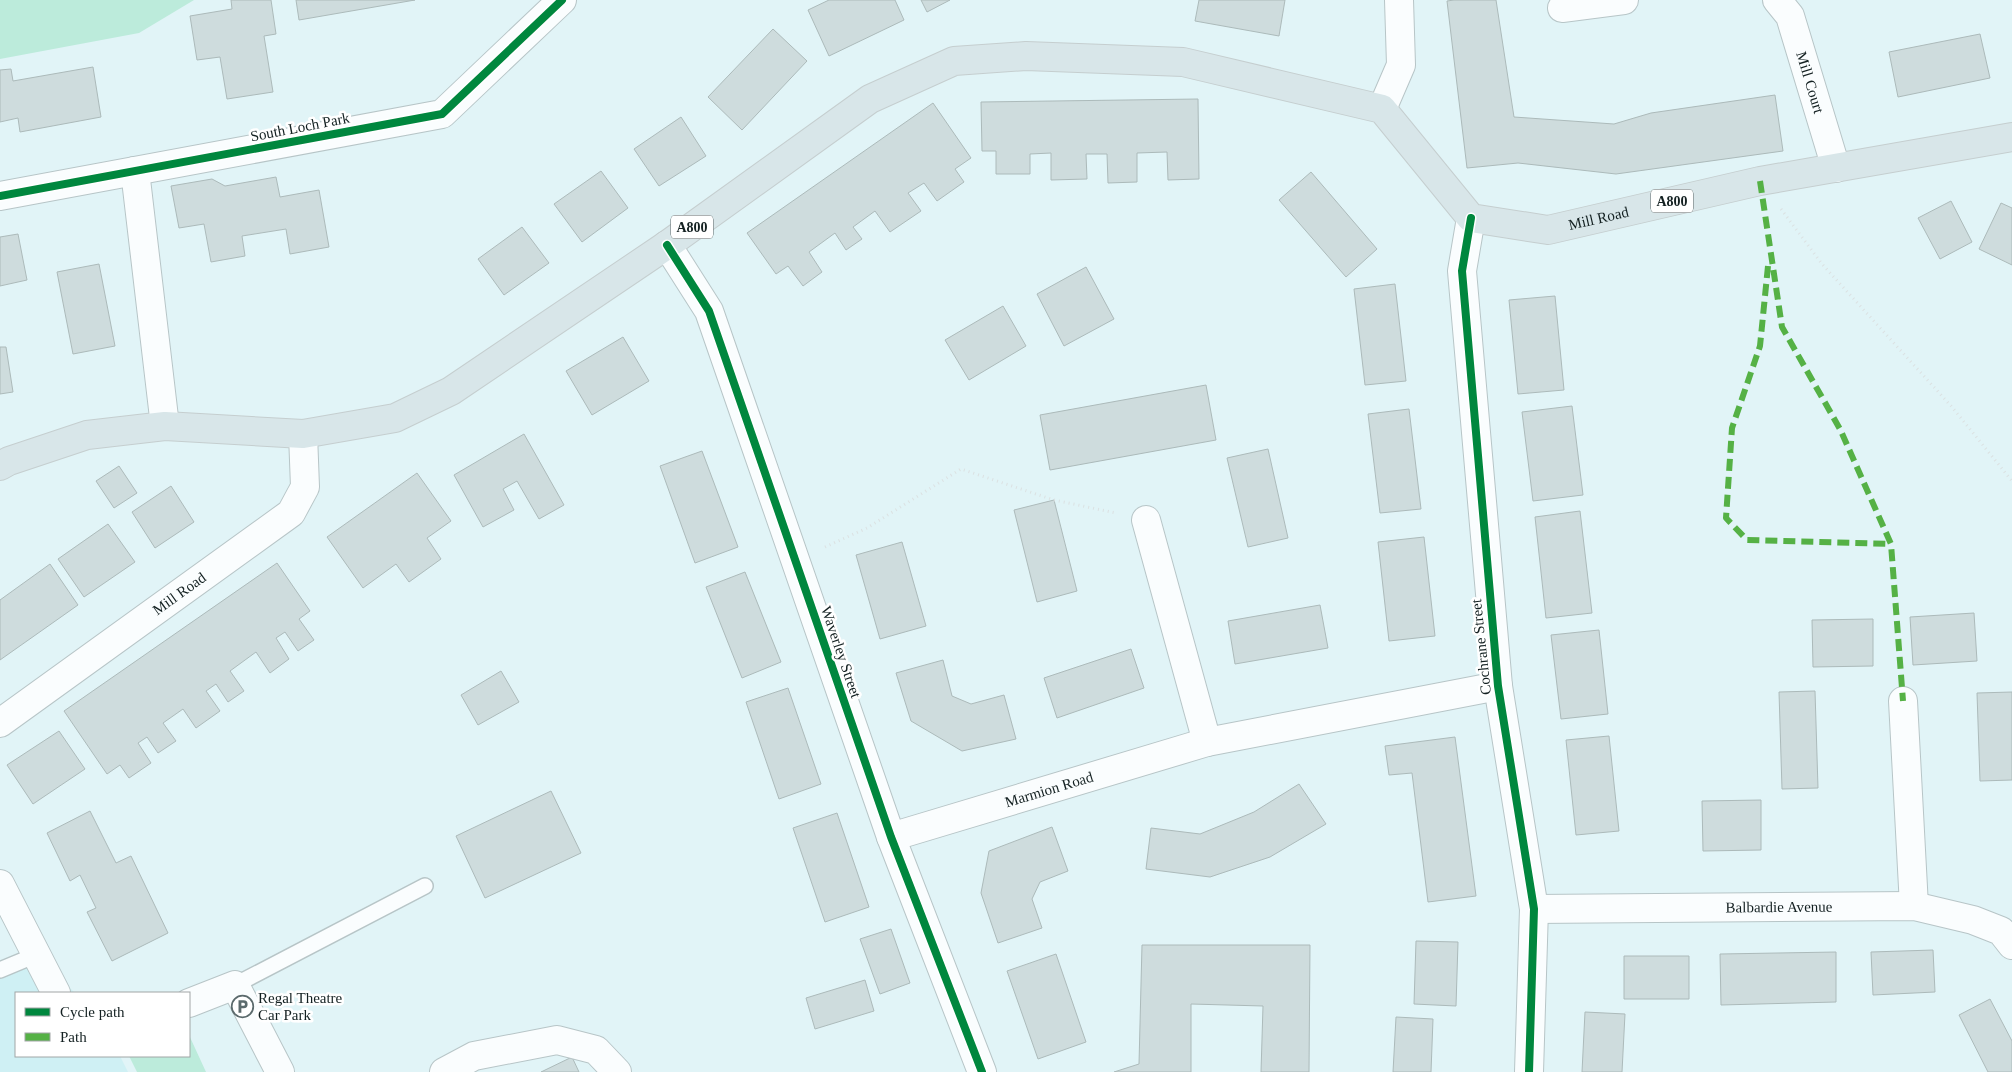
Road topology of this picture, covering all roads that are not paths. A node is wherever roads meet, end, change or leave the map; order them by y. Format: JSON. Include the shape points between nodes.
{"nodes":[{"id":1,"x":562,"y":0,"type":"edge"},
{"id":2,"x":1399,"y":0,"type":"edge"},
{"id":3,"x":1624,"y":0,"type":"edge"},
{"id":4,"x":1778,"y":0,"type":"edge"},
{"id":5,"x":1562,"y":8,"type":"dead end"},
{"id":6,"x":1382,"y":110,"type":"junction"},
{"id":7,"x":2012,"y":137,"type":"edge"},
{"id":8,"x":1836,"y":168,"type":"junction"},
{"id":9,"x":135,"y":171,"type":"junction"},
{"id":10,"x":0,"y":196,"type":"edge"},
{"id":11,"x":1471,"y":218,"type":"junction"},
{"id":12,"x":667,"y":245,"type":"junction"},
{"id":13,"x":165,"y":426,"type":"junction"},
{"id":14,"x":303,"y":434,"type":"junction"},
{"id":15,"x":0,"y":466,"type":"edge"},
{"id":16,"x":1146,"y":520,"type":"road end"},
{"id":17,"x":1498,"y":686,"type":"junction"},
{"id":18,"x":1903,"y":701,"type":"dead end"},
{"id":19,"x":0,"y":723,"type":"edge"},
{"id":20,"x":1207,"y":742,"type":"junction"},
{"id":21,"x":891,"y":837,"type":"junction"},
{"id":22,"x":0,"y":884,"type":"edge"},
{"id":23,"x":425,"y":886,"type":"dead end"},
{"id":24,"x":1914,"y":906,"type":"junction"},
{"id":25,"x":1534,"y":909,"type":"junction"},
{"id":26,"x":2012,"y":945,"type":"edge"},
{"id":27,"x":36,"y":955,"type":"junction"},
{"id":28,"x":0,"y":970,"type":"edge"},
{"id":29,"x":235,"y":985,"type":"junction"},
{"id":30,"x":55,"y":992,"type":"edge"},
{"id":31,"x":190,"y":1003,"type":"edge"},
{"id":32,"x":478,"y":1064,"type":"edge"},
{"id":33,"x":974,"y":1070,"type":"edge"},
{"id":34,"x":280,"y":1072,"type":"edge"},
{"id":35,"x":444,"y":1072,"type":"edge"},
{"id":36,"x":617,"y":1072,"type":"edge"},
{"id":37,"x":1529,"y":1072,"type":"edge"}],
"edges":[{"from":1,"to":9,"type":"street","name":"South Loch Park","via":[[442,114]]},
{"from":2,"to":6,"type":"street","via":[[1401,65]]},
{"from":3,"to":5,"type":"street"},
{"from":4,"to":8,"type":"street","name":"Mill Court","via":[[1790,16]]},
{"from":6,"to":11,"type":"main road"},
{"from":6,"to":12,"type":"main road","number":"A800","via":[[1183,62],[1026,56],[954,61],[870,99]]},
{"from":7,"to":8,"type":"main road","name":"Mill Road","number":"A800"},
{"from":8,"to":11,"type":"main road","name":"Mill Road","number":"A800","via":[[1760,181],[1548,230]]},
{"from":9,"to":10,"type":"street","name":"South Loch Park"},
{"from":9,"to":13,"type":"street"},
{"from":11,"to":17,"type":"street","name":"Cochrane Street","via":[[1462,271]]},
{"from":12,"to":14,"type":"main road","number":"A800","via":[[451,392],[395,418]]},
{"from":12,"to":21,"type":"street","name":"Waverley Street","via":[[709,311]]},
{"from":13,"to":14,"type":"main road","number":"A800"},
{"from":13,"to":15,"type":"main road","number":"A800","via":[[87,435]]},
{"from":14,"to":19,"type":"street","name":"Mill Road","via":[[305,487],[291,512]]},
{"from":16,"to":20,"type":"street"},
{"from":17,"to":20,"type":"street","name":"Marmion Road"},
{"from":17,"to":25,"type":"street","name":"Cochrane Street"},
{"from":18,"to":24,"type":"street"},
{"from":20,"to":21,"type":"street","name":"Marmion Road"},
{"from":21,"to":33,"type":"street","name":"Waverley Street"},
{"from":22,"to":27,"type":"street"},
{"from":23,"to":29,"type":"lane"},
{"from":24,"to":25,"type":"street","name":"Balbardie Avenue"},
{"from":24,"to":26,"type":"street","name":"Balbardie Avenue","via":[[1973,920],[2001,931]]},
{"from":25,"to":37,"type":"street","name":"Cochrane Street"},
{"from":27,"to":28,"type":"lane"},
{"from":27,"to":30,"type":"street"},
{"from":29,"to":31,"type":"street"},
{"from":29,"to":34,"type":"street"},
{"from":32,"to":35,"type":"street"},
{"from":32,"to":36,"type":"street","via":[[557,1040],[596,1050]]}]}
